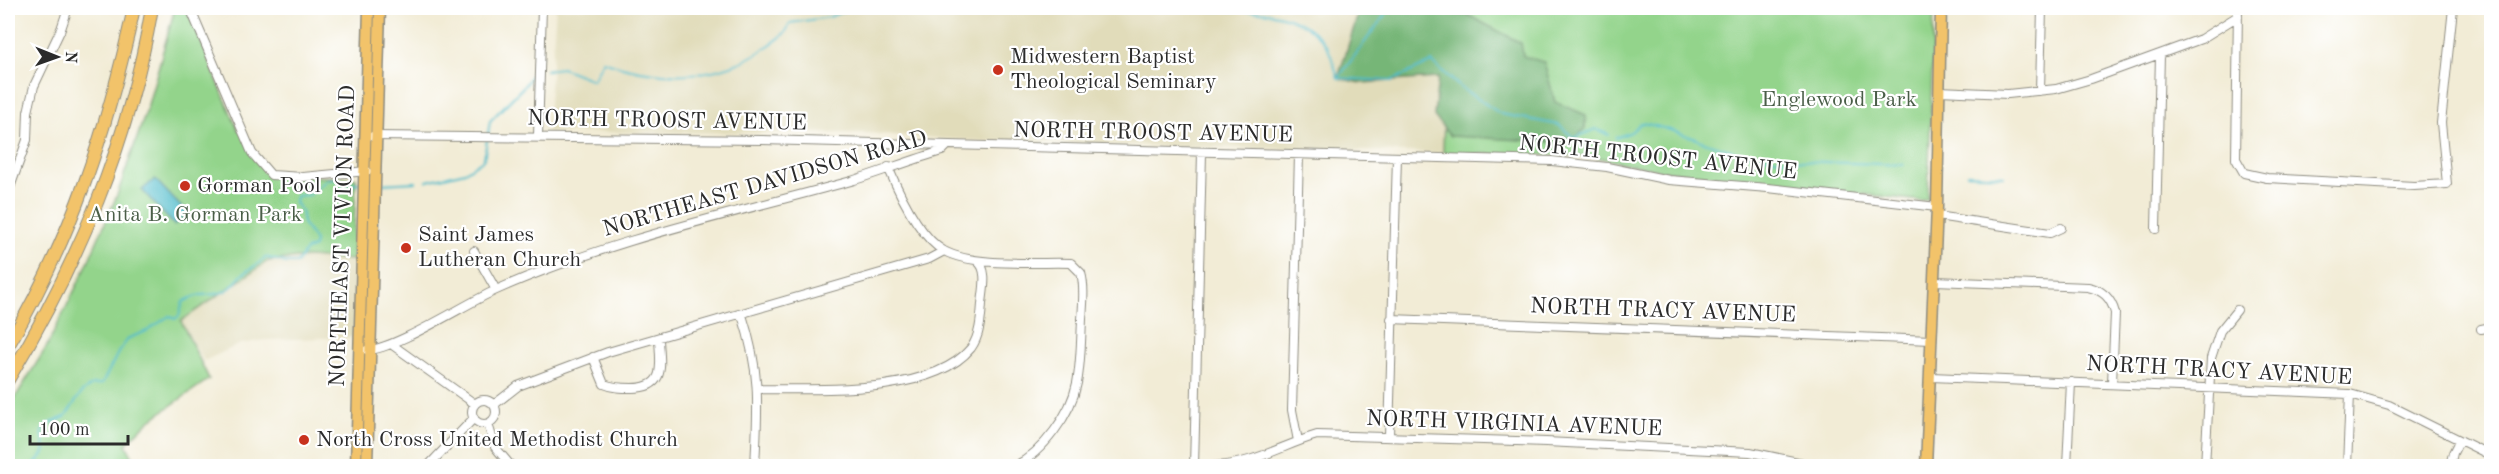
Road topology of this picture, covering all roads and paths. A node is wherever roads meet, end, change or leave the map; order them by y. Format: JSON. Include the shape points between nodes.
{"nodes":[{"id":1,"x":68,"y":8,"type":"edge"},
{"id":2,"x":134,"y":8,"type":"edge"},
{"id":3,"x":152,"y":8,"type":"edge"},
{"id":4,"x":190,"y":8,"type":"edge"},
{"id":5,"x":369,"y":8,"type":"edge"},
{"id":6,"x":380,"y":8,"type":"edge"},
{"id":7,"x":542,"y":8,"type":"edge"},
{"id":8,"x":1941,"y":8,"type":"edge"},
{"id":9,"x":2042,"y":8,"type":"edge"},
{"id":10,"x":2238,"y":8,"type":"edge"},
{"id":11,"x":2453,"y":8,"type":"edge"},
{"id":12,"x":2238,"y":16,"type":"junction"},
{"id":13,"x":2160,"y":54,"type":"junction"},
{"id":14,"x":1939,"y":91,"type":"junction"},
{"id":15,"x":2040,"y":91,"type":"junction"},
{"id":16,"x":371,"y":136,"type":"junction"},
{"id":17,"x":538,"y":136,"type":"junction"},
{"id":18,"x":947,"y":146,"type":"junction"},
{"id":19,"x":1202,"y":153,"type":"junction"},
{"id":20,"x":1299,"y":155,"type":"junction"},
{"id":21,"x":1397,"y":157,"type":"junction"},
{"id":22,"x":888,"y":167,"type":"junction"},
{"id":23,"x":370,"y":171,"type":"junction"},
{"id":24,"x":11,"y":172,"type":"edge"},
{"id":25,"x":8,"y":193,"type":"edge"},
{"id":26,"x":1937,"y":211,"type":"junction"},
{"id":27,"x":2061,"y":228,"type":"dead end"},
{"id":28,"x":2156,"y":229,"type":"dead end"},
{"id":29,"x":474,"y":250,"type":"dead end"},
{"id":30,"x":944,"y":250,"type":"junction"},
{"id":31,"x":973,"y":258,"type":"junction"},
{"id":32,"x":1935,"y":280,"type":"junction"},
{"id":33,"x":496,"y":290,"type":"junction"},
{"id":34,"x":2237,"y":310,"type":"dead end"},
{"id":35,"x":742,"y":315,"type":"junction"},
{"id":36,"x":1391,"y":319,"type":"junction"},
{"id":37,"x":2492,"y":327,"type":"edge"},
{"id":38,"x":2481,"y":328,"type":"dead end"},
{"id":39,"x":659,"y":339,"type":"junction"},
{"id":40,"x":1932,"y":340,"type":"junction"},
{"id":41,"x":391,"y":344,"type":"junction"},
{"id":42,"x":8,"y":346,"type":"edge"},
{"id":43,"x":365,"y":350,"type":"junction"},
{"id":44,"x":593,"y":357,"type":"junction"},
{"id":45,"x":1931,"y":377,"type":"junction"},
{"id":46,"x":8,"y":380,"type":"edge"},
{"id":47,"x":2071,"y":382,"type":"junction"},
{"id":48,"x":2112,"y":383,"type":"junction"},
{"id":49,"x":2208,"y":388,"type":"junction"},
{"id":50,"x":759,"y":389,"type":"junction"},
{"id":51,"x":2350,"y":394,"type":"junction"},
{"id":52,"x":475,"y":404,"type":"junction"},
{"id":53,"x":495,"y":404,"type":"junction"},
{"id":54,"x":474,"y":418,"type":"junction"},
{"id":55,"x":488,"y":424,"type":"junction"},
{"id":56,"x":1389,"y":436,"type":"junction"},
{"id":57,"x":1298,"y":441,"type":"junction"},
{"id":58,"x":2459,"y":441,"type":"junction"},
{"id":59,"x":2492,"y":456,"type":"edge"},
{"id":60,"x":356,"y":466,"type":"edge"},
{"id":61,"x":367,"y":466,"type":"edge"},
{"id":62,"x":428,"y":466,"type":"edge"},
{"id":63,"x":511,"y":466,"type":"edge"},
{"id":64,"x":755,"y":466,"type":"edge"},
{"id":65,"x":1015,"y":466,"type":"edge"},
{"id":66,"x":1194,"y":466,"type":"edge"},
{"id":67,"x":1214,"y":466,"type":"edge"},
{"id":68,"x":1817,"y":466,"type":"edge"},
{"id":69,"x":1926,"y":466,"type":"edge"},
{"id":70,"x":2067,"y":466,"type":"edge"},
{"id":71,"x":2205,"y":466,"type":"edge"},
{"id":72,"x":2347,"y":466,"type":"edge"},
{"id":73,"x":2450,"y":466,"type":"edge"}],
"edges":[{"from":1,"to":24,"type":"street","via":[[34,86],[27,140]]},
{"from":2,"to":42,"type":"highway","via":[[108,117],[76,211]]},
{"from":3,"to":46,"type":"highway","via":[[143,61],[116,156],[71,265]]},
{"from":4,"to":23,"type":"street","via":[[252,153],[272,175],[303,177]]},
{"from":5,"to":16,"type":"main road","name":"NORTHEAST VIVION ROAD"},
{"from":6,"to":16,"type":"main road","name":"NORTHEAST VIVION ROAD"},
{"from":7,"to":17,"type":"street"},
{"from":8,"to":14,"type":"main road"},
{"from":9,"to":15,"type":"street"},
{"from":10,"to":12,"type":"street"},
{"from":11,"to":12,"type":"street","via":[[2441,123],[2446,184],[2414,186],[2267,178],[2244,173],[2236,159]]},
{"from":12,"to":13,"type":"street","via":[[2200,39]]},
{"from":13,"to":15,"type":"street","via":[[2091,79]]},
{"from":13,"to":28,"type":"street"},
{"from":14,"to":15,"type":"street"},
{"from":14,"to":26,"type":"main road"},
{"from":16,"to":17,"type":"street","name":"NORTH TROOST AVENUE"},
{"from":16,"to":23,"type":"main road","name":"NORTHEAST VIVION ROAD"},
{"from":17,"to":18,"type":"street","name":"NORTH TROOST AVENUE"},
{"from":18,"to":19,"type":"street","name":"NORTH TROOST AVENUE"},
{"from":18,"to":22,"type":"street","name":"NORTHEAST DAVIDSON ROAD","via":[[942,151]]},
{"from":19,"to":20,"type":"street","name":"NORTH TROOST AVENUE"},
{"from":19,"to":66,"type":"street"},
{"from":20,"to":21,"type":"street","name":"NORTH TROOST AVENUE"},
{"from":20,"to":57,"type":"street","via":[[1292,410]]},
{"from":21,"to":26,"type":"street","name":"NORTH TROOST AVENUE","via":[[1575,163],[1669,180],[1768,188]]},
{"from":21,"to":36,"type":"street"},
{"from":22,"to":30,"type":"street","via":[[915,222]]},
{"from":22,"to":33,"type":"street","name":"NORTHEAST DAVIDSON ROAD","via":[[854,180],[631,241]]},
{"from":23,"to":43,"type":"main road","name":"NORTHEAST VIVION ROAD"},
{"from":24,"to":25,"type":"street"},
{"from":26,"to":27,"type":"street","name":"NORTH TROOST AVENUE","via":[[2050,233]]},
{"from":26,"to":32,"type":"main road"},
{"from":29,"to":33,"type":"street"},
{"from":30,"to":31,"type":"street"},
{"from":30,"to":35,"type":"street","via":[[929,258]]},
{"from":31,"to":50,"type":"street","via":[[984,271],[980,325],[971,348],[946,367],[905,381],[854,389]]},
{"from":31,"to":65,"type":"street","via":[[989,262],[1071,263],[1079,268],[1083,284],[1077,386],[1064,415],[1045,441]]},
{"from":32,"to":40,"type":"main road"},
{"from":32,"to":48,"type":"street","via":[[2088,287],[2103,292],[2115,313]]},
{"from":33,"to":41,"type":"street","name":"NORTHEAST DAVIDSON ROAD"},
{"from":34,"to":49,"type":"street","via":[[2215,344]]},
{"from":35,"to":39,"type":"street"},
{"from":35,"to":50,"type":"street","via":[[756,362]]},
{"from":36,"to":40,"type":"street","name":"NORTH TRACY AVENUE"},
{"from":36,"to":56,"type":"street"},
{"from":37,"to":38,"type":"street"},
{"from":39,"to":44,"type":"street"},
{"from":39,"to":44,"type":"street","via":[[659,375],[647,387],[604,384]]},
{"from":40,"to":45,"type":"main road"},
{"from":41,"to":43,"type":"street","name":"NORTHEAST DAVIDSON ROAD"},
{"from":41,"to":52,"type":"street"},
{"from":43,"to":60,"type":"main road","name":"NORTHEAST VIVION ROAD"},
{"from":43,"to":61,"type":"main road","name":"NORTHEAST VIVION ROAD"},
{"from":44,"to":53,"type":"street","via":[[518,386]]},
{"from":45,"to":47,"type":"street","name":"NORTH TRACY AVENUE"},
{"from":45,"to":69,"type":"main road"},
{"from":47,"to":48,"type":"street","name":"NORTH TRACY AVENUE"},
{"from":47,"to":70,"type":"street"},
{"from":48,"to":49,"type":"street","name":"NORTH TRACY AVENUE"},
{"from":49,"to":51,"type":"street","name":"NORTH TRACY AVENUE"},
{"from":49,"to":71,"type":"street"},
{"from":50,"to":64,"type":"street"},
{"from":51,"to":58,"type":"street","name":"NORTH TRACY AVENUE","via":[[2389,405]]},
{"from":51,"to":72,"type":"street"},
{"from":52,"to":53,"type":"street","via":[[487,400]]},
{"from":52,"to":54,"type":"street","via":[[471,412]]},
{"from":53,"to":55,"type":"street","via":[[495,415]]},
{"from":54,"to":55,"type":"street"},
{"from":54,"to":62,"type":"street"},
{"from":55,"to":63,"type":"street","via":[[495,447]]},
{"from":56,"to":57,"type":"street","name":"NORTH VIRGINIA AVENUE","via":[[1317,435]]},
{"from":56,"to":68,"type":"street","name":"NORTH VIRGINIA AVENUE","via":[[1750,452]]},
{"from":57,"to":67,"type":"street","name":"NORTH VIRGINIA AVENUE","via":[[1254,460]]},
{"from":58,"to":59,"type":"street","name":"NORTH TRACY AVENUE"},
{"from":58,"to":73,"type":"street"}]}
